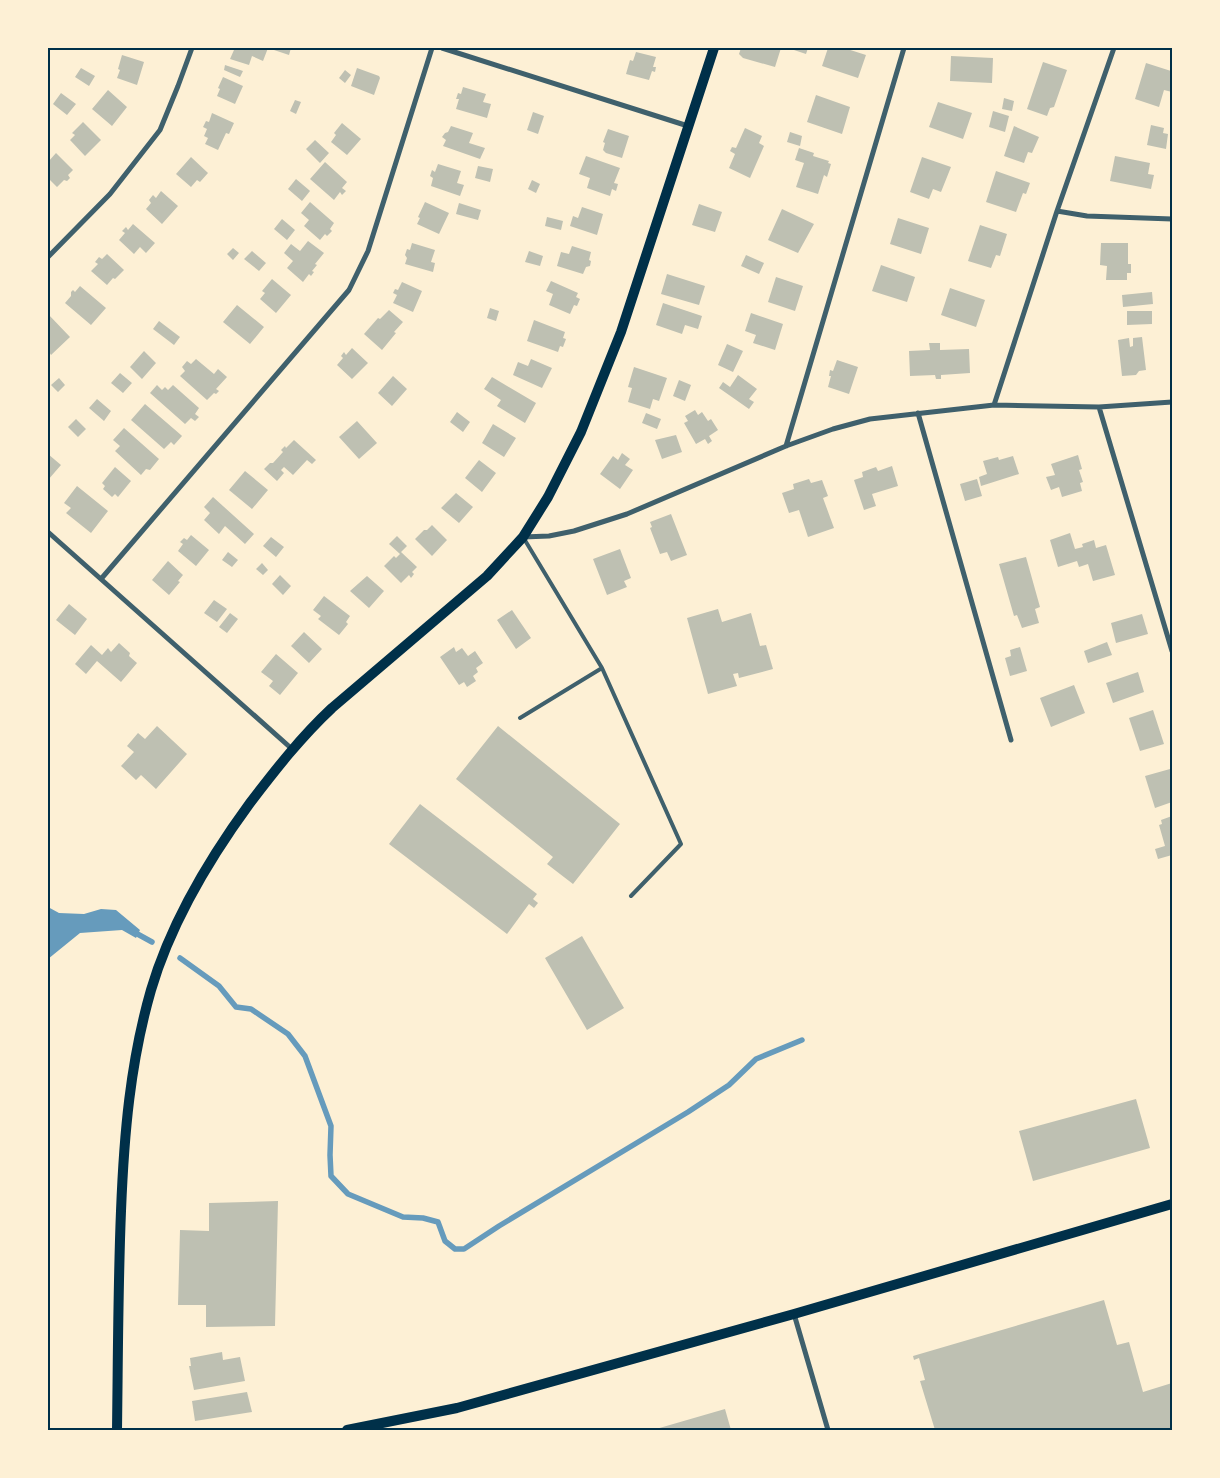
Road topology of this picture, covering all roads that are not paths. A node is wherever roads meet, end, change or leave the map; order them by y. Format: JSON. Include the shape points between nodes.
{"nodes":[{"id":1,"x":192,"y":48,"type":"edge"},
{"id":2,"x":432,"y":48,"type":"edge"},
{"id":3,"x":442,"y":48,"type":"edge"},
{"id":4,"x":714,"y":48,"type":"edge"},
{"id":5,"x":904,"y":48,"type":"edge"},
{"id":6,"x":1114,"y":48,"type":"edge"},
{"id":7,"x":688,"y":126,"type":"junction"},
{"id":8,"x":1057,"y":211,"type":"junction"},
{"id":9,"x":1172,"y":219,"type":"edge"},
{"id":10,"x":48,"y":257,"type":"edge"},
{"id":11,"x":1172,"y":402,"type":"edge"},
{"id":12,"x":994,"y":405,"type":"junction"},
{"id":13,"x":1099,"y":407,"type":"junction"},
{"id":14,"x":918,"y":413,"type":"junction"},
{"id":15,"x":786,"y":446,"type":"junction"},
{"id":16,"x":48,"y":532,"type":"edge"},
{"id":17,"x":523,"y":537,"type":"junction"},
{"id":18,"x":101,"y":579,"type":"junction"},
{"id":19,"x":1172,"y":651,"type":"edge"},
{"id":20,"x":602,"y":668,"type":"junction"},
{"id":21,"x":520,"y":718,"type":"dead end"},
{"id":22,"x":1010,"y":740,"type":"dead end"},
{"id":23,"x":292,"y":749,"type":"junction"},
{"id":24,"x":631,"y":896,"type":"dead end"},
{"id":25,"x":1172,"y":1204,"type":"edge"},
{"id":26,"x":794,"y":1314,"type":"junction"},
{"id":27,"x":117,"y":1430,"type":"edge"},
{"id":28,"x":347,"y":1430,"type":"edge"},
{"id":29,"x":828,"y":1430,"type":"edge"}],
"edges":[{"from":1,"to":10,"type":"street","via":[[160,130],[110,194]]},
{"from":2,"to":18,"type":"street","via":[[368,252],[349,290]]},
{"from":3,"to":7,"type":"street"},
{"from":4,"to":7,"type":"main road"},
{"from":5,"to":15,"type":"street"},
{"from":6,"to":8,"type":"street"},
{"from":7,"to":17,"type":"main road","via":[[621,332],[582,432]]},
{"from":8,"to":9,"type":"street","via":[[1087,216]]},
{"from":8,"to":12,"type":"street"},
{"from":11,"to":13,"type":"street"},
{"from":12,"to":13,"type":"street"},
{"from":12,"to":14,"type":"street"},
{"from":13,"to":19,"type":"street"},
{"from":14,"to":15,"type":"street","via":[[870,419]]},
{"from":14,"to":22,"type":"street"},
{"from":15,"to":17,"type":"street","via":[[627,514],[574,531]]},
{"from":16,"to":18,"type":"street"},
{"from":17,"to":20,"type":"lane"},
{"from":17,"to":23,"type":"main road","via":[[486,576],[332,708]]},
{"from":18,"to":23,"type":"street"},
{"from":20,"to":21,"type":"lane"},
{"from":20,"to":24,"type":"lane","via":[[681,844]]},
{"from":23,"to":27,"type":"main road","via":[[234,825],[201,878],[167,946],[147,1007],[132,1074],[126,1123],[119,1269]]},
{"from":25,"to":26,"type":"main road"},
{"from":26,"to":28,"type":"main road","via":[[458,1408]]},
{"from":26,"to":29,"type":"street"}]}
